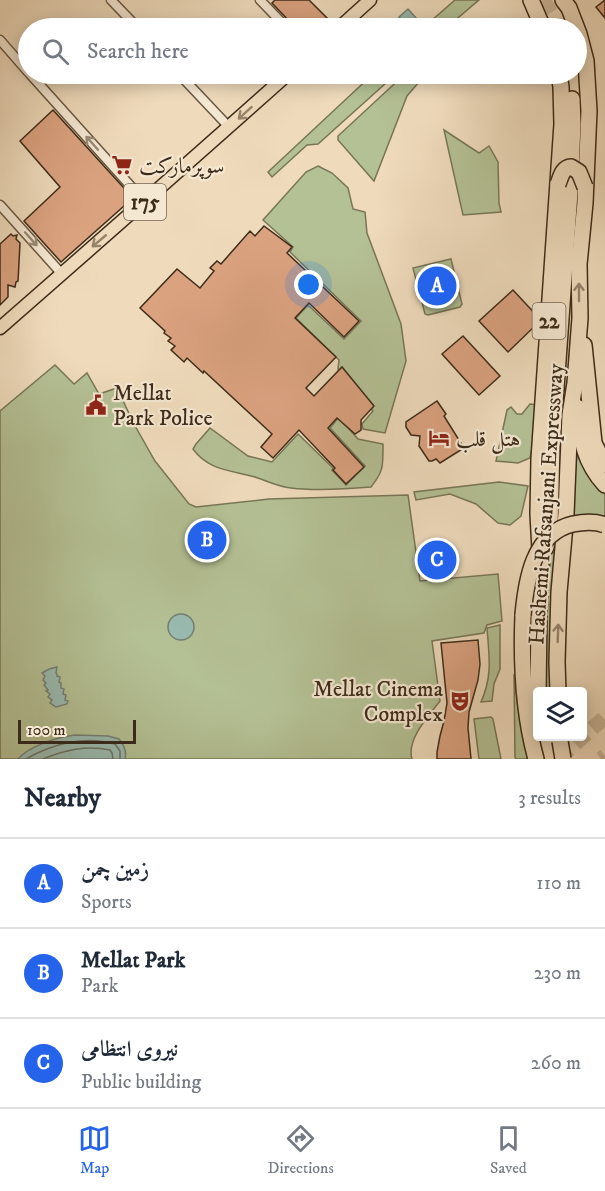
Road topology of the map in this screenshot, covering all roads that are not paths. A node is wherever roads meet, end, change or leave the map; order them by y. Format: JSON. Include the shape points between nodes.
{"nodes":[{"id":1,"x":111,"y":0,"type":"edge"},
{"id":2,"x":260,"y":0,"type":"edge"},
{"id":3,"x":370,"y":0,"type":"edge"},
{"id":4,"x":531,"y":0,"type":"edge"},
{"id":5,"x":563,"y":0,"type":"edge"},
{"id":6,"x":128,"y":18,"type":"edge"},
{"id":7,"x":277,"y":18,"type":"edge"},
{"id":8,"x":350,"y":18,"type":"edge"},
{"id":9,"x":539,"y":18,"type":"edge"},
{"id":10,"x":573,"y":18,"type":"edge"},
{"id":11,"x":0,"y":40,"type":"edge"},
{"id":12,"x":18,"y":60,"type":"edge"},
{"id":13,"x":39,"y":84,"type":"edge"},
{"id":14,"x":188,"y":84,"type":"edge"},
{"id":15,"x":277,"y":84,"type":"edge"},
{"id":16,"x":560,"y":84,"type":"edge"},
{"id":17,"x":569,"y":84,"type":"edge"},
{"id":18,"x":587,"y":84,"type":"edge"},
{"id":19,"x":229,"y":127,"type":"junction"},
{"id":20,"x":558,"y":184,"type":"junction"},
{"id":21,"x":585,"y":187,"type":"junction"},
{"id":22,"x":145,"y":202,"type":"junction"},
{"id":23,"x":0,"y":205,"type":"edge"},
{"id":24,"x":61,"y":273,"type":"junction"},
{"id":25,"x":580,"y":318,"type":"junction"},
{"id":26,"x":0,"y":328,"type":"edge"},
{"id":27,"x":575,"y":384,"type":"junction"},
{"id":28,"x":605,"y":465,"type":"edge"},
{"id":29,"x":605,"y":485,"type":"edge"},
{"id":30,"x":605,"y":525,"type":"edge"},
{"id":31,"x":542,"y":568,"type":"junction"},
{"id":32,"x":537,"y":687,"type":"edge"},
{"id":33,"x":558,"y":687,"type":"edge"},
{"id":34,"x":540,"y":741,"type":"edge"},
{"id":35,"x":560,"y":741,"type":"edge"},
{"id":36,"x":536,"y":759,"type":"edge"},
{"id":37,"x":542,"y":759,"type":"edge"},
{"id":38,"x":562,"y":759,"type":"edge"}],
"edges":[{"from":1,"to":6,"type":"street"},
{"from":2,"to":7,"type":"street"},
{"from":3,"to":8,"type":"main road"},
{"from":4,"to":9,"type":"highway"},
{"from":5,"to":10,"type":"highway","name":"Hashemi Rafsanjani Expressway","number":"22"},
{"from":11,"to":12,"type":"street"},
{"from":22,"to":13,"type":"street","one_way":true},
{"from":14,"to":19,"type":"street"},
{"from":15,"to":19,"type":"main road","number":"175","one_way":true},
{"from":16,"to":20,"type":"highway","name":"Hashemi Rafsanjani Expressway","number":"22","via":[[563,111]]},
{"from":17,"to":31,"type":"highway","name":"Hashemi Rafsanjani Expressway","number":"22","via":[[573,124],[570,192],[550,526]]},
{"from":18,"to":21,"type":"highway","name":"Hashemi Rafsanjani Expressway","number":"22"},
{"from":19,"to":22,"type":"main road","number":"175"},
{"from":20,"to":21,"type":"highway","bridge":true,"via":[[564,170],[571,167],[579,171]]},
{"from":20,"to":31,"type":"highway","name":"Hashemi Rafsanjani Expressway","number":"22","via":[[539,459]]},
{"from":25,"to":21,"type":"highway","name":"Hashemi Rafsanjani Expressway","number":"22","one_way":true,"via":[[579,264]]},
{"from":22,"to":24,"type":"main road","number":"175","one_way":true},
{"from":23,"to":24,"type":"street","one_way":true},
{"from":24,"to":26,"type":"main road","number":"175"},
{"from":25,"to":27,"type":"highway","name":"Hashemi Rafsanjani Expressway","number":"22"},
{"from":25,"to":28,"type":"highway","via":[[594,443]]},
{"from":27,"to":29,"type":"highway","via":[[581,441]]},
{"from":33,"to":27,"type":"highway","name":"Hashemi Rafsanjani Expressway","number":"22","one_way":true,"via":[[559,592]]},
{"from":30,"to":36,"type":"highway","bridge":true,"via":[[567,525],[554,532],[535,556],[526,587],[521,650],[524,696]]},
{"from":31,"to":32,"type":"highway","name":"Hashemi Rafsanjani Expressway","number":"22"},
{"from":34,"to":37,"type":"highway"},
{"from":35,"to":38,"type":"highway","bridge":true}]}
